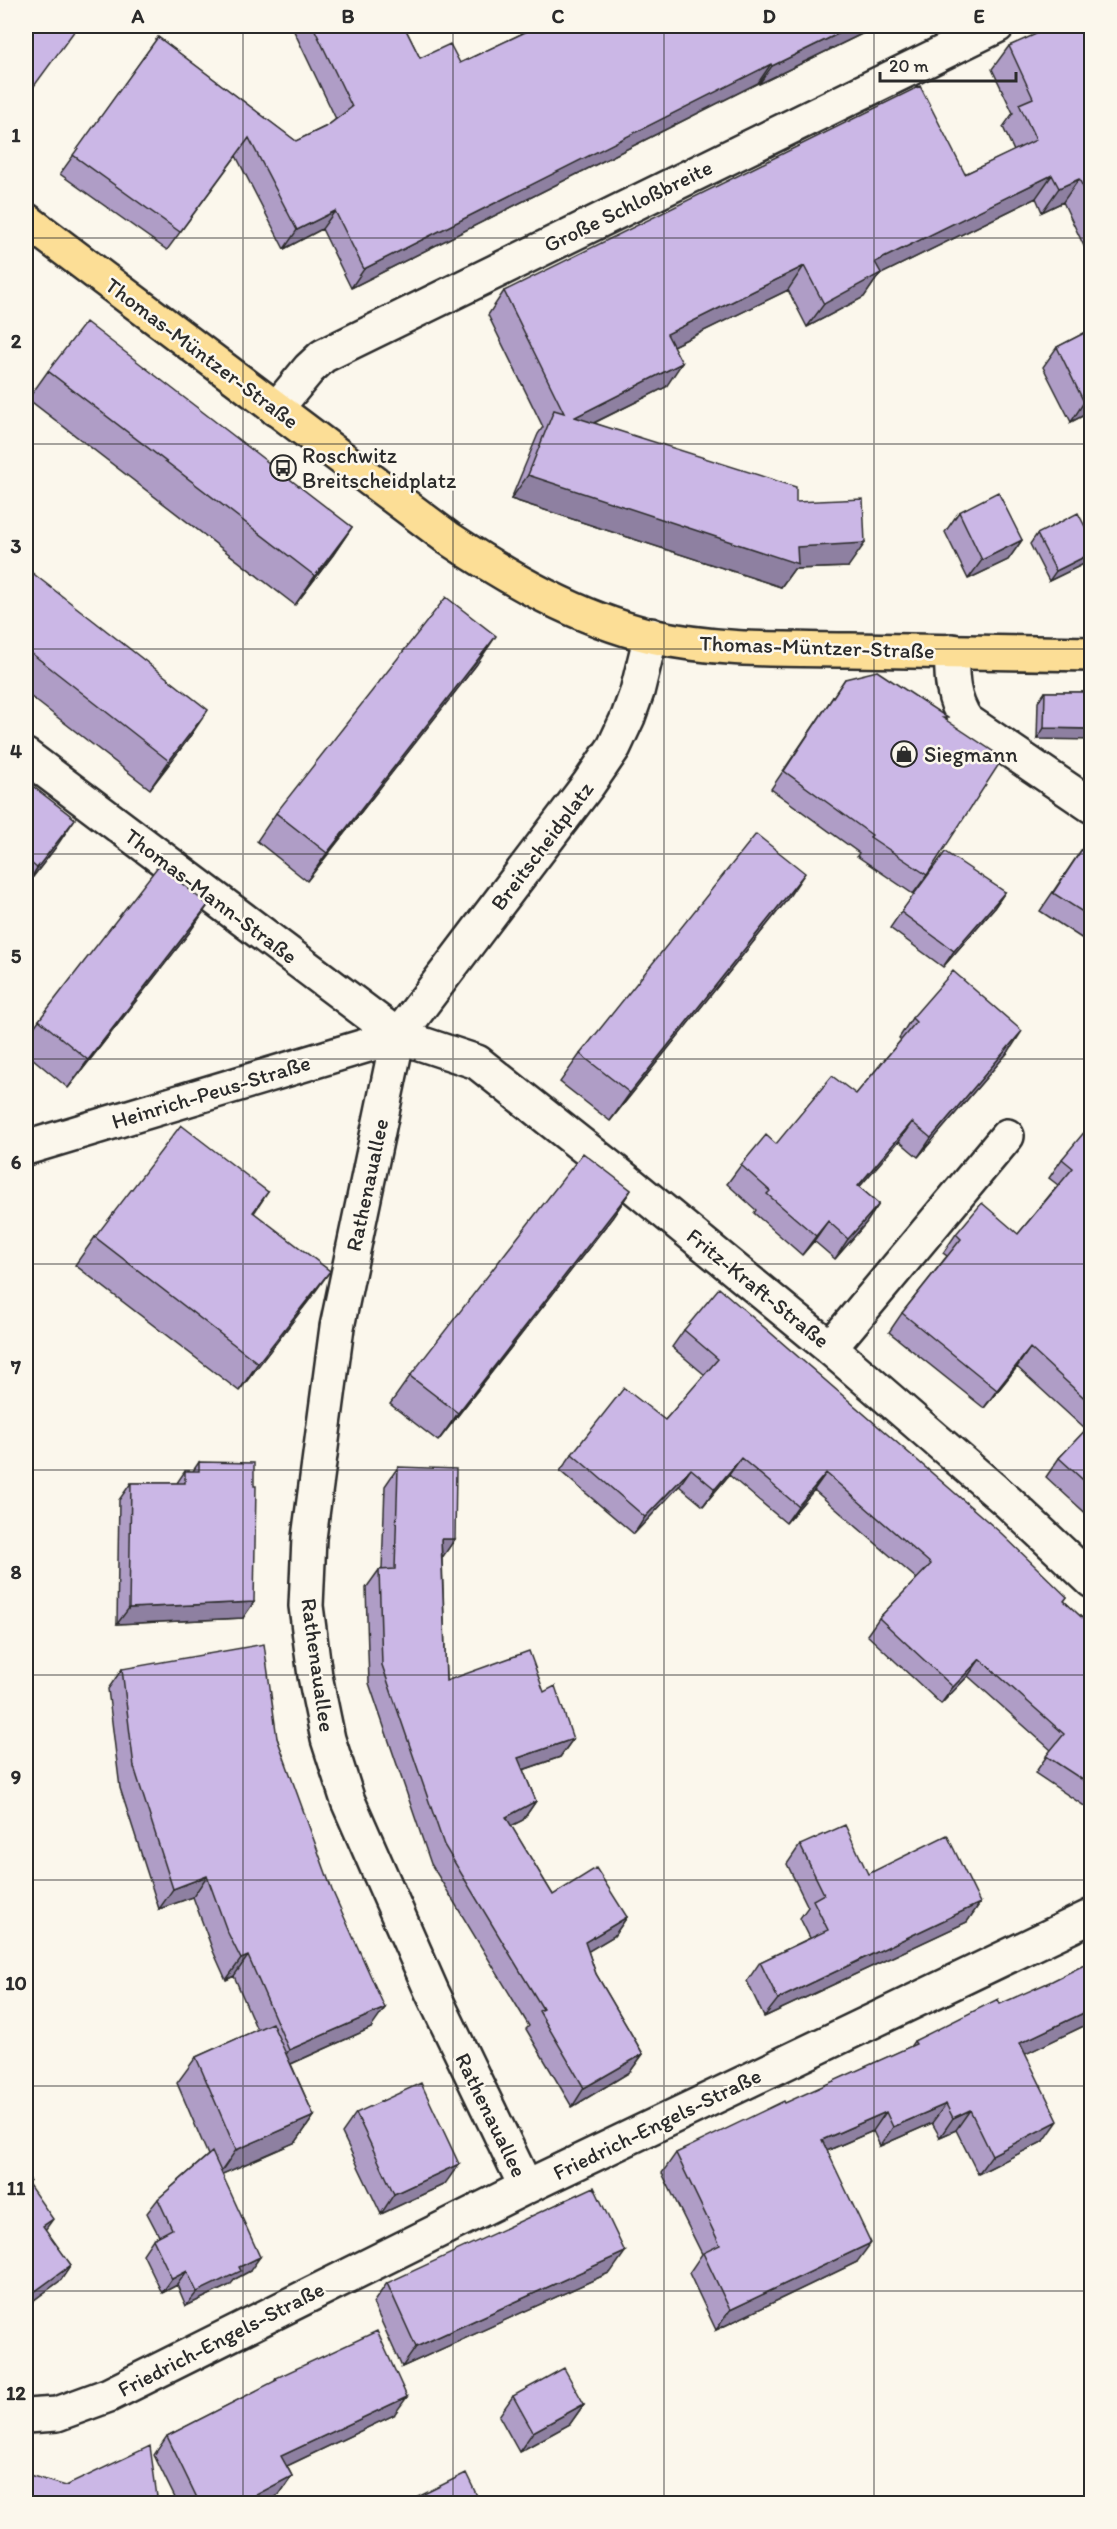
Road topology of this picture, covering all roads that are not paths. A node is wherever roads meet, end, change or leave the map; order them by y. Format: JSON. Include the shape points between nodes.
{"nodes":[{"id":1,"x":998,"y":26,"type":"edge"},
{"id":2,"x":26,"y":220,"type":"edge"},
{"id":3,"x":276,"y":409,"type":"junction"},
{"id":4,"x":651,"y":635,"type":"junction"},
{"id":5,"x":952,"y":651,"type":"junction"},
{"id":6,"x":1092,"y":654,"type":"edge"},
{"id":7,"x":26,"y":756,"type":"edge"},
{"id":8,"x":1092,"y":806,"type":"edge"},
{"id":9,"x":398,"y":1036,"type":"junction"},
{"id":10,"x":1008,"y":1136,"type":"dead end"},
{"id":11,"x":26,"y":1148,"type":"edge"},
{"id":12,"x":830,"y":1348,"type":"junction"},
{"id":13,"x":1092,"y":1581,"type":"edge"},
{"id":14,"x":1092,"y":1916,"type":"edge"},
{"id":15,"x":526,"y":2187,"type":"junction"},
{"id":16,"x":26,"y":2416,"type":"edge"}],
"edges":[{"from":1,"to":3,"type":"street","name":"Große Schloßbreite","via":[[323,356]]},
{"from":2,"to":3,"type":"main road","name":"Thomas-Müntzer-Straße"},
{"from":3,"to":4,"type":"main road","name":"Thomas-Müntzer-Straße","via":[[500,573],[552,600]]},
{"from":4,"to":5,"type":"main road","name":"Thomas-Müntzer-Straße","via":[[730,647]]},
{"from":4,"to":9,"type":"street","name":"Breitscheidplatz","via":[[637,693],[614,747]]},
{"from":5,"to":6,"type":"main road","name":"Thomas-Müntzer-Straße"},
{"from":5,"to":8,"type":"street","via":[[955,696],[967,721]]},
{"from":7,"to":9,"type":"street","name":"Thomas-Mann-Straße"},
{"from":9,"to":11,"type":"street","name":"Heinrich-Peus-Straße"},
{"from":9,"to":12,"type":"street","name":"Fritz-Kraft-Straße","via":[[477,1062]]},
{"from":9,"to":15,"type":"street","name":"Rathenauallee","via":[[337,1327],[309,1538],[306,1606],[328,1739],[348,1801],[432,1992]]},
{"from":10,"to":12,"type":"street"},
{"from":12,"to":13,"type":"street","name":"Fritz-Kraft-Straße","via":[[1008,1502]]},
{"from":14,"to":15,"type":"street","name":"Friedrich-Engels-Straße"},
{"from":15,"to":16,"type":"street","name":"Friedrich-Engels-Straße","via":[[109,2395],[57,2414]]}]}
